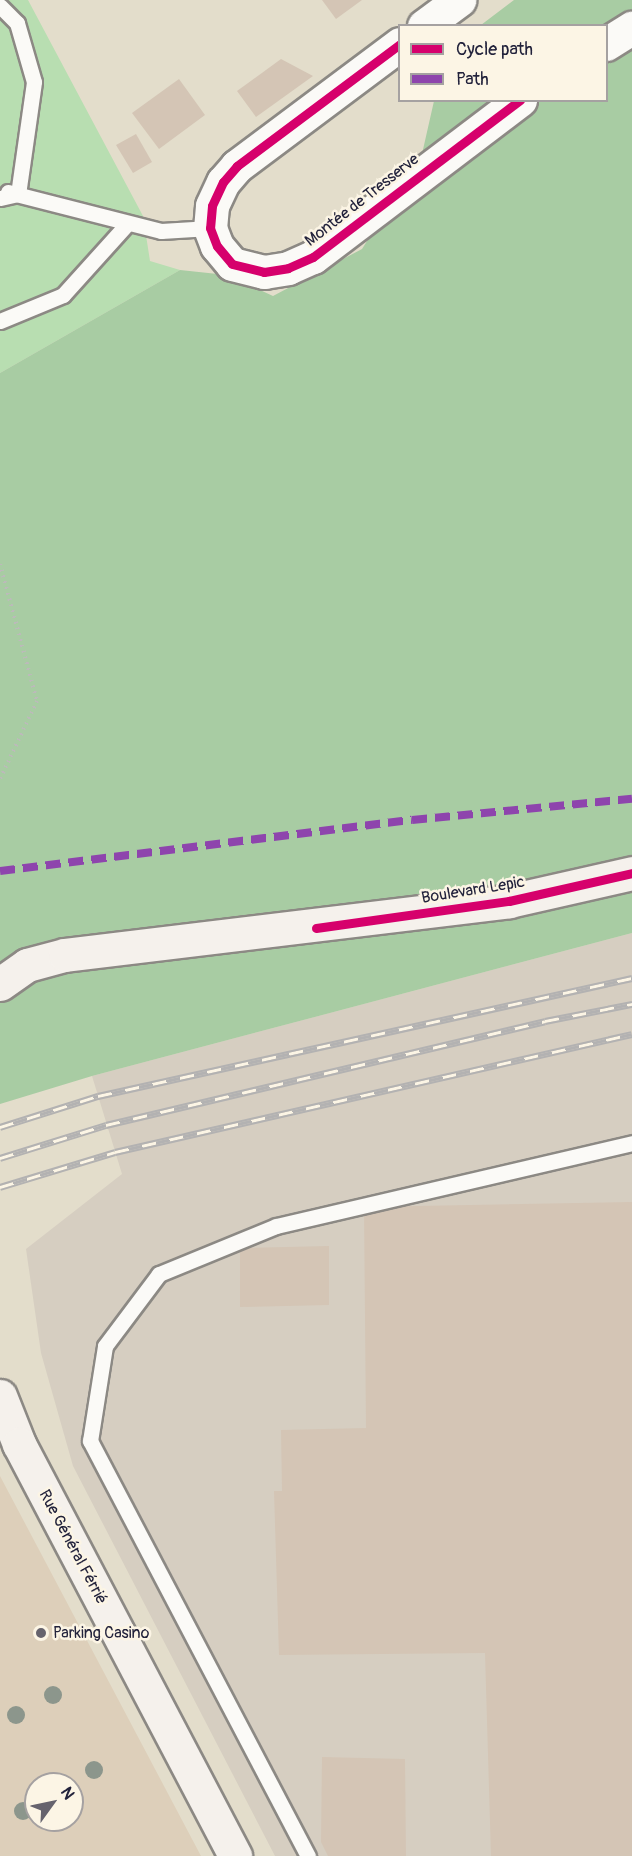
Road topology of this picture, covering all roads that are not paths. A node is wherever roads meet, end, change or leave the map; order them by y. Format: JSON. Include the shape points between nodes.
{"nodes":[{"id":1,"x":459,"y":0,"type":"edge"},
{"id":2,"x":0,"y":6,"type":"edge"},
{"id":3,"x":427,"y":24,"type":"edge"},
{"id":4,"x":632,"y":28,"type":"edge"},
{"id":5,"x":608,"y":43,"type":"edge"},
{"id":6,"x":398,"y":45,"type":"edge"},
{"id":7,"x":517,"y":102,"type":"edge"},
{"id":8,"x":0,"y":190,"type":"edge"},
{"id":9,"x":18,"y":194,"type":"junction"},
{"id":10,"x":0,"y":198,"type":"edge"},
{"id":11,"x":126,"y":225,"type":"junction"},
{"id":12,"x":210,"y":228,"type":"junction"},
{"id":13,"x":0,"y":321,"type":"edge"},
{"id":14,"x":632,"y":873,"type":"edge"},
{"id":15,"x":0,"y":984,"type":"edge"},
{"id":16,"x":632,"y":1143,"type":"edge"},
{"id":17,"x":0,"y":1396,"type":"edge"},
{"id":18,"x":235,"y":1856,"type":"edge"},
{"id":19,"x":308,"y":1856,"type":"edge"}],
"edges":[{"from":1,"to":3,"type":"street"},
{"from":2,"to":9,"type":"lane","via":[[16,23],[34,82]]},
{"from":4,"to":5,"type":"street"},
{"from":6,"to":12,"type":"street","via":[[237,166],[223,182],[212,206]]},
{"from":7,"to":12,"type":"street","name":"Montée de Tresserve","via":[[335,242],[297,264],[264,272],[232,264],[217,246]]},
{"from":8,"to":9,"type":"lane"},
{"from":9,"to":10,"type":"lane"},
{"from":9,"to":11,"type":"lane"},
{"from":11,"to":12,"type":"lane","via":[[161,231]]},
{"from":11,"to":13,"type":"lane","via":[[63,295]]},
{"from":14,"to":15,"type":"main road","name":"Boulevard Lepic","via":[[509,901],[65,955],[27,966]]},
{"from":16,"to":19,"type":"lane","via":[[276,1226],[159,1274],[105,1346],[90,1441]]},
{"from":17,"to":18,"type":"main road","name":"Rue Général Férrié","via":[[19,1444]]}]}
